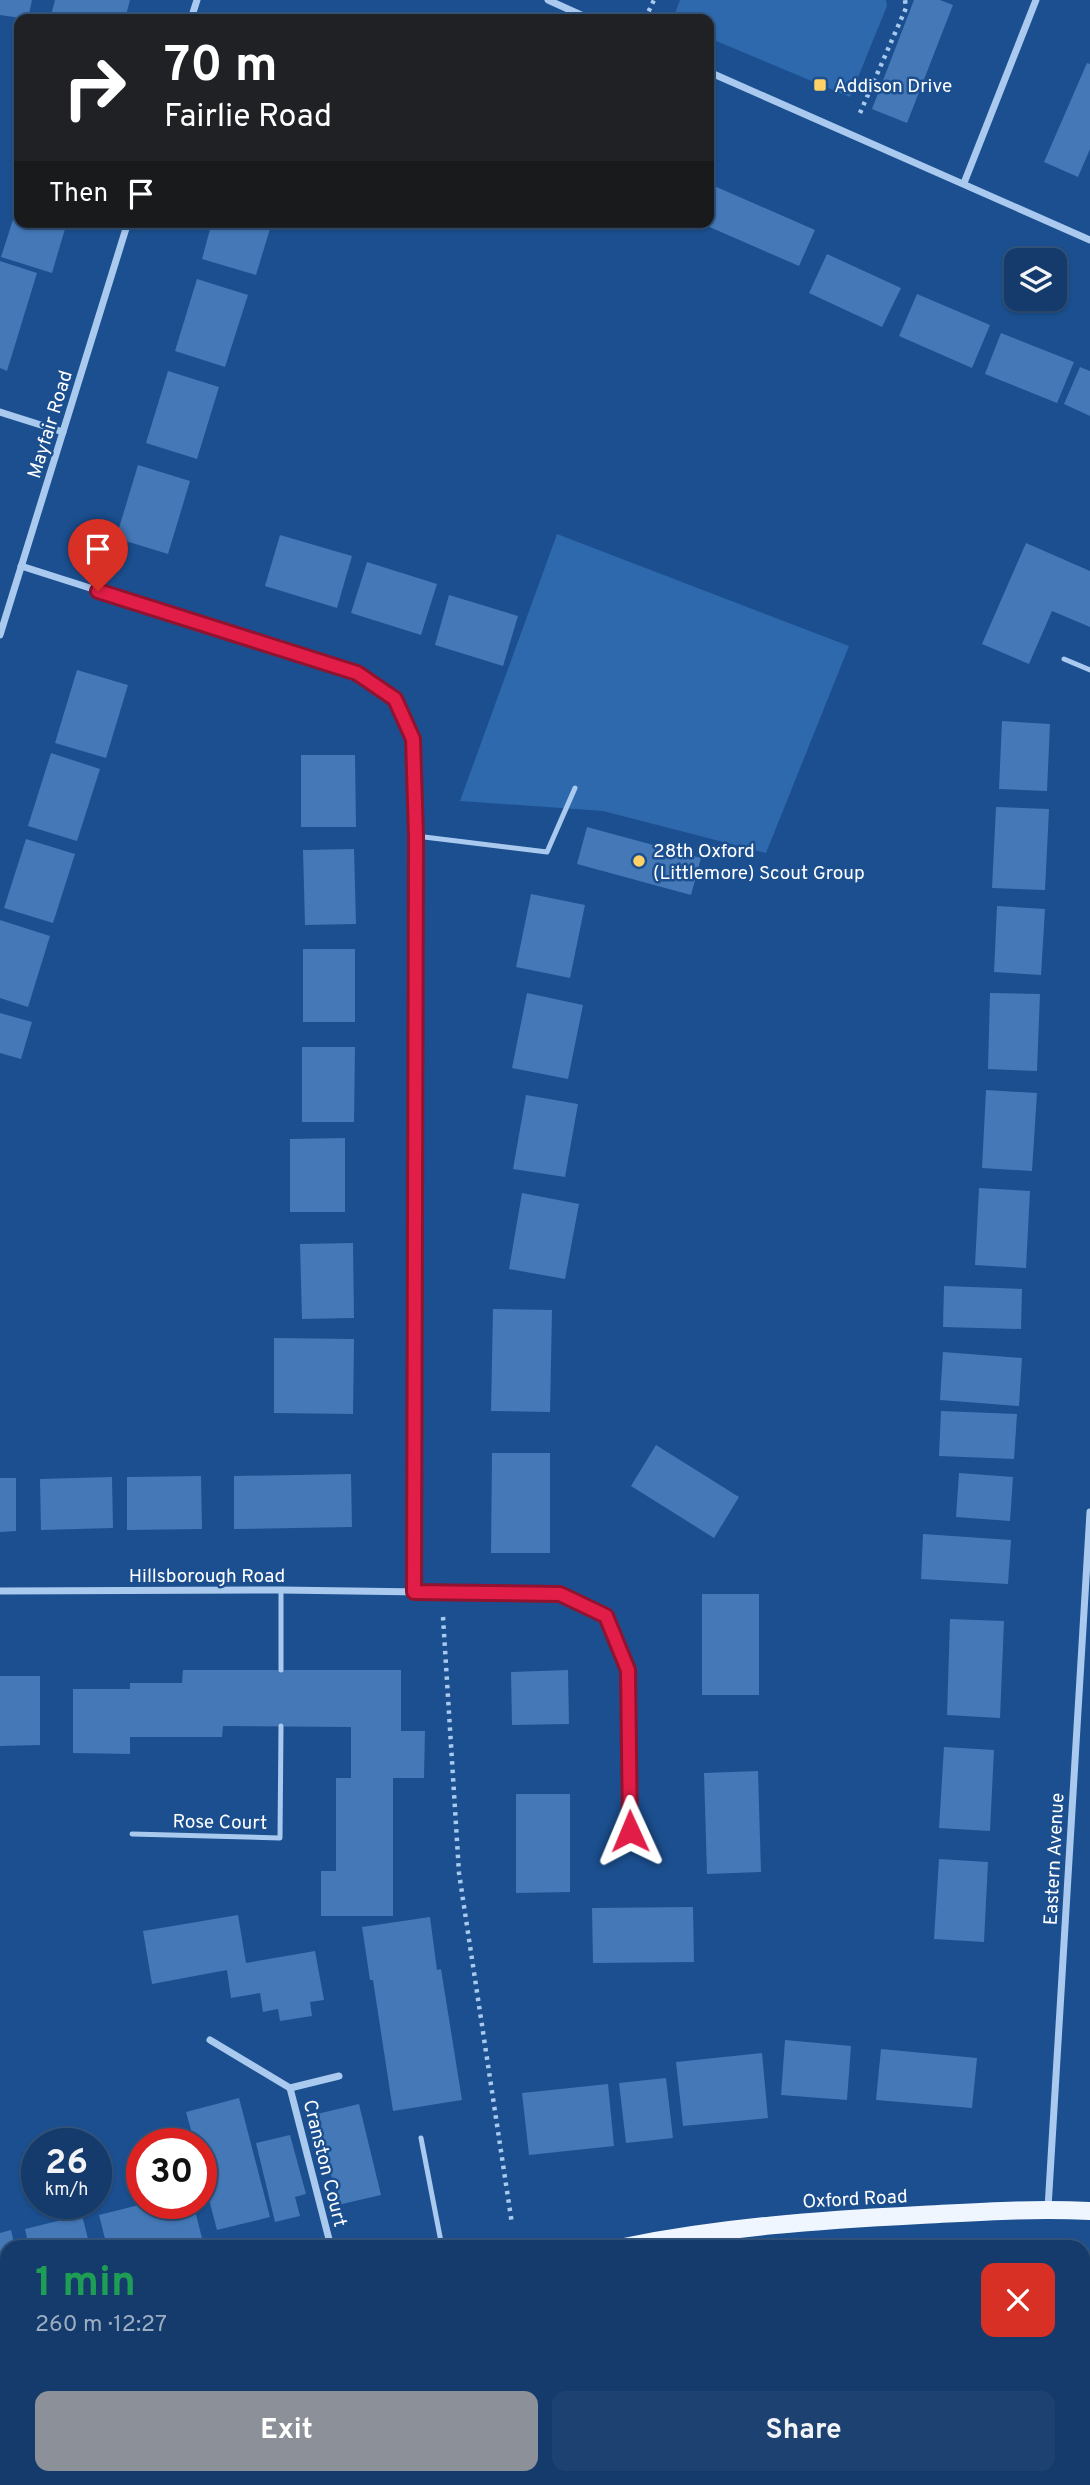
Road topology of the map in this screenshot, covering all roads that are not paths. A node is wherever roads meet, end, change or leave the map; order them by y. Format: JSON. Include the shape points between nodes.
{"nodes":[{"id":1,"x":548,"y":0,"type":"edge"},
{"id":2,"x":1036,"y":0,"type":"edge"},
{"id":3,"x":579,"y":14,"type":"edge"},
{"id":4,"x":714,"y":74,"type":"edge"},
{"id":5,"x":964,"y":183,"type":"junction"},
{"id":6,"x":126,"y":228,"type":"edge"},
{"id":7,"x":1090,"y":240,"type":"edge"},
{"id":8,"x":0,"y":412,"type":"edge"},
{"id":9,"x":63,"y":432,"type":"junction"},
{"id":10,"x":21,"y":566,"type":"junction"},
{"id":11,"x":0,"y":635,"type":"edge"},
{"id":12,"x":1064,"y":659,"type":"dead end"},
{"id":13,"x":1090,"y":670,"type":"edge"},
{"id":14,"x":575,"y":788,"type":"dead end"},
{"id":15,"x":416,"y":836,"type":"junction"},
{"id":16,"x":1090,"y":1512,"type":"edge"},
{"id":17,"x":281,"y":1590,"type":"junction"},
{"id":18,"x":0,"y":1591,"type":"edge"},
{"id":19,"x":414,"y":1592,"type":"junction"},
{"id":20,"x":281,"y":1670,"type":"dead end"},
{"id":21,"x":281,"y":1727,"type":"dead end"},
{"id":22,"x":630,"y":1831,"type":"dead end"},
{"id":23,"x":132,"y":1834,"type":"dead end"},
{"id":24,"x":210,"y":2040,"type":"dead end"},
{"id":25,"x":339,"y":2076,"type":"dead end"},
{"id":26,"x":290,"y":2088,"type":"junction"},
{"id":27,"x":421,"y":2138,"type":"dead end"},
{"id":28,"x":1048,"y":2209,"type":"junction"},
{"id":29,"x":1090,"y":2211,"type":"edge"},
{"id":30,"x":329,"y":2240,"type":"edge"},
{"id":31,"x":441,"y":2240,"type":"edge"},
{"id":32,"x":686,"y":2240,"type":"edge"}],
"edges":[{"from":1,"to":3,"type":"street"},
{"from":2,"to":5,"type":"street"},
{"from":4,"to":5,"type":"street"},
{"from":5,"to":7,"type":"street"},
{"from":6,"to":9,"type":"street","name":"Mayfair Road"},
{"from":8,"to":9,"type":"street"},
{"from":9,"to":10,"type":"street","name":"Mayfair Road"},
{"from":10,"to":11,"type":"street","name":"Mayfair Road"},
{"from":10,"to":15,"type":"street","via":[[357,673],[395,699],[413,739]]},
{"from":12,"to":13,"type":"lane"},
{"from":14,"to":15,"type":"lane","via":[[547,852]]},
{"from":15,"to":19,"type":"street"},
{"from":16,"to":28,"type":"street","name":"Eastern Avenue"},
{"from":17,"to":18,"type":"street","name":"Hillsborough Road"},
{"from":17,"to":19,"type":"street","name":"Hillsborough Road"},
{"from":17,"to":20,"type":"lane"},
{"from":19,"to":22,"type":"street","name":"Hillsborough Road","via":[[560,1594],[606,1616],[628,1670]]},
{"from":21,"to":23,"type":"lane","name":"Rose Court","via":[[280,1838]]},
{"from":24,"to":26,"type":"street","name":"Cranston Court"},
{"from":25,"to":26,"type":"street","name":"Cranston Court"},
{"from":26,"to":30,"type":"street","name":"Cranston Court"},
{"from":27,"to":31,"type":"lane"},
{"from":28,"to":29,"type":"main road","name":"Oxford Road"},
{"from":28,"to":32,"type":"main road","name":"Oxford Road","via":[[810,2221]]}]}
